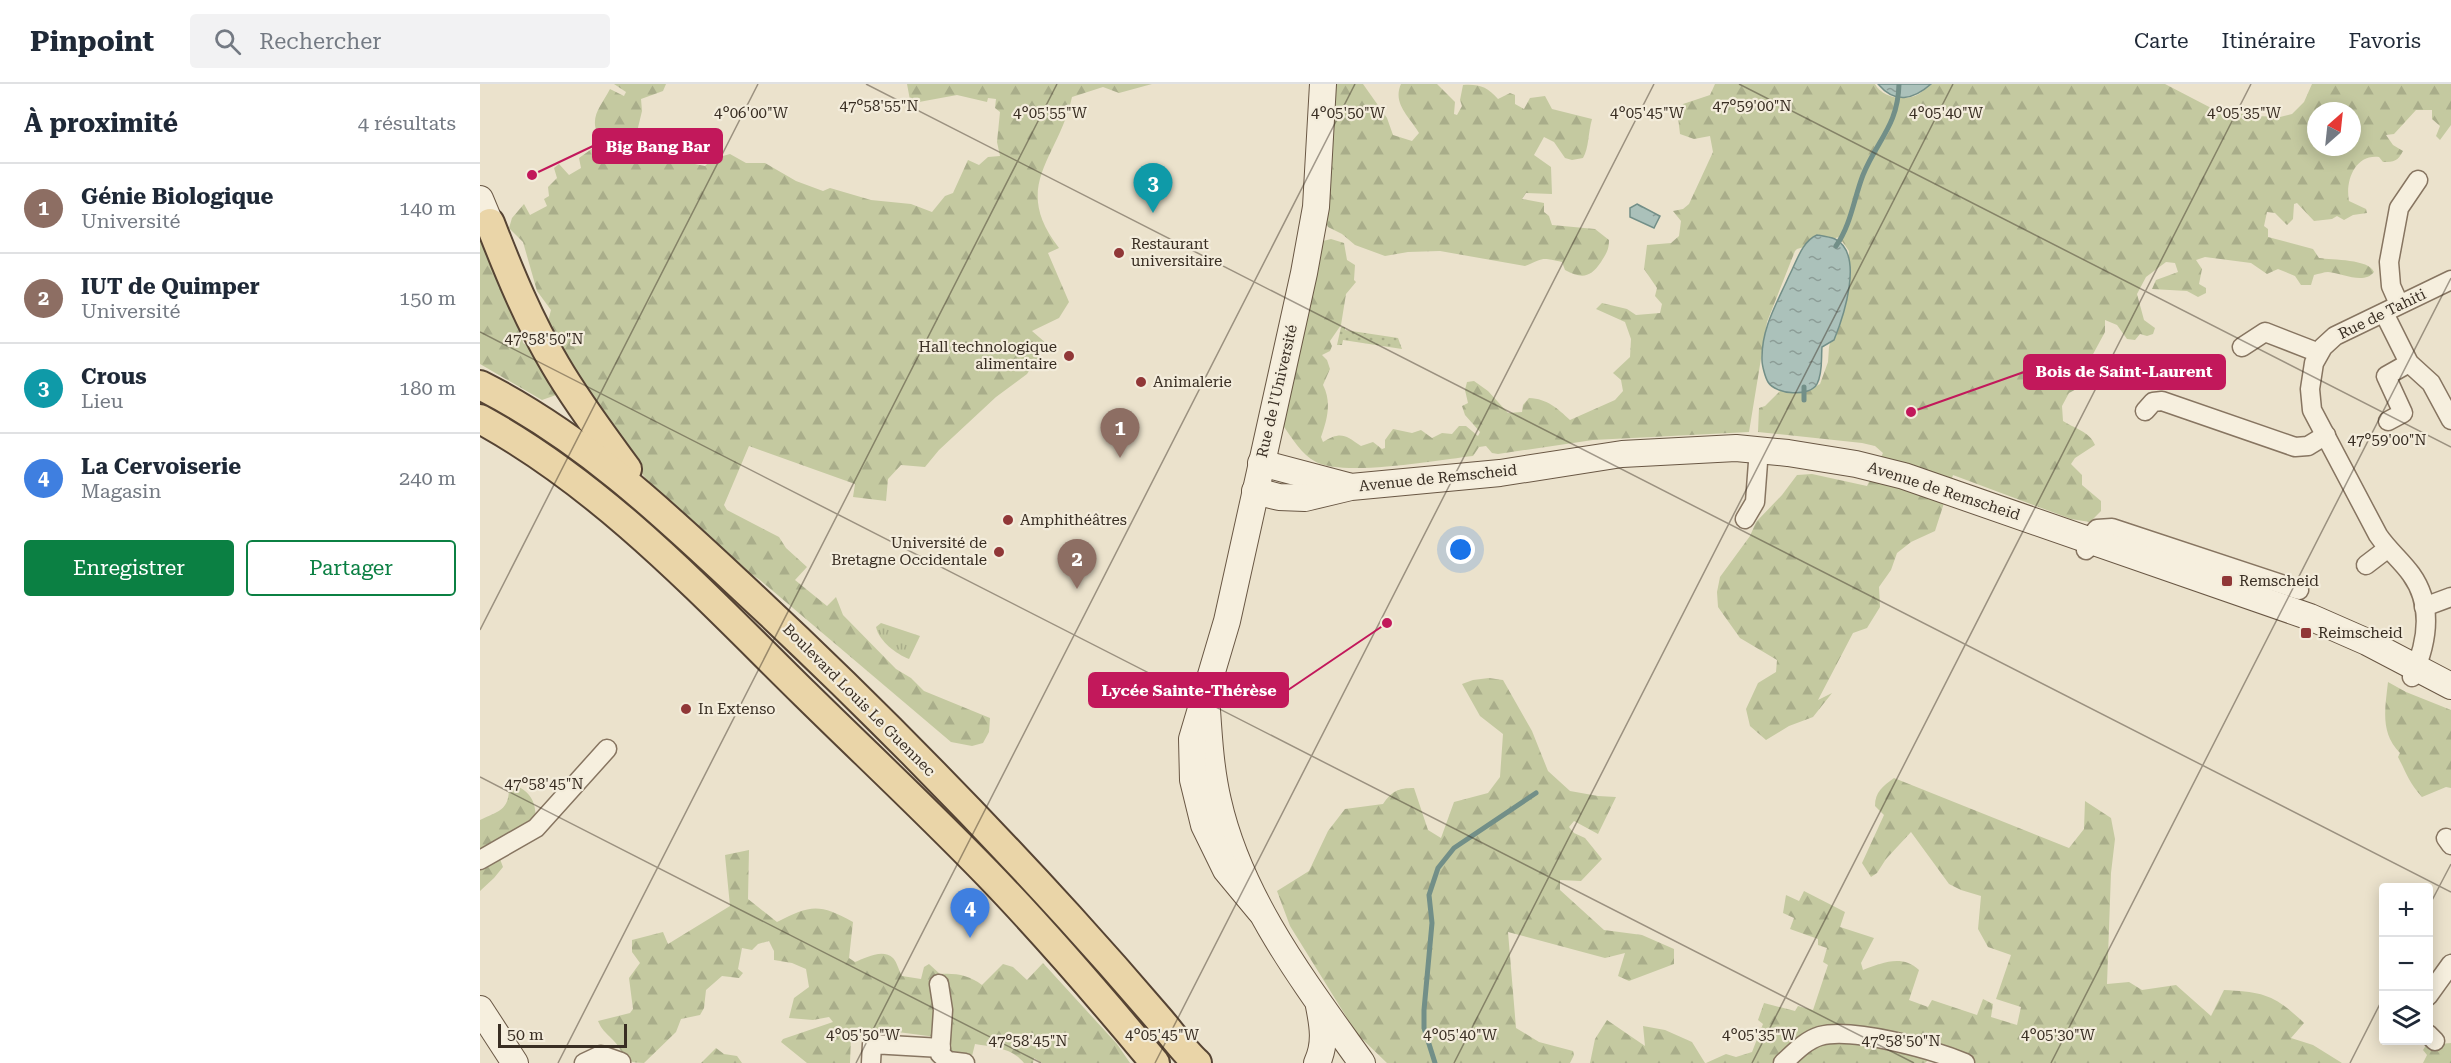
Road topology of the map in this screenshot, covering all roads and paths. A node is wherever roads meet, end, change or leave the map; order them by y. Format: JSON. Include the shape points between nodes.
{"nodes":[{"id":1,"x":1323,"y":84,"type":"edge"},
{"id":2,"x":2418,"y":180,"type":"dead end"},
{"id":3,"x":485,"y":211,"type":"edge"},
{"id":4,"x":2451,"y":280,"type":"edge"},
{"id":5,"x":2391,"y":309,"type":"junction"},
{"id":6,"x":2242,"y":347,"type":"dead end"},
{"id":7,"x":2319,"y":353,"type":"junction"},
{"id":8,"x":2409,"y":363,"type":"junction"},
{"id":9,"x":480,"y":385,"type":"edge"},
{"id":10,"x":2145,"y":411,"type":"dead end"},
{"id":11,"x":480,"y":419,"type":"edge"},
{"id":12,"x":2451,"y":420,"type":"edge"},
{"id":13,"x":2388,"y":421,"type":"dead end"},
{"id":14,"x":480,"y":435,"type":"edge"},
{"id":15,"x":2326,"y":435,"type":"junction"},
{"id":16,"x":1758,"y":457,"type":"junction"},
{"id":17,"x":1262,"y":463,"type":"junction"},
{"id":18,"x":1351,"y":487,"type":"junction"},
{"id":19,"x":1255,"y":491,"type":"junction"},
{"id":20,"x":656,"y":506,"type":"junction"},
{"id":21,"x":1745,"y":519,"type":"dead end"},
{"id":22,"x":2088,"y":545,"type":"junction"},
{"id":23,"x":2387,"y":549,"type":"junction"},
{"id":24,"x":658,"y":552,"type":"junction"},
{"id":25,"x":2366,"y":565,"type":"dead end"},
{"id":26,"x":2263,"y":577,"type":"junction"},
{"id":27,"x":2299,"y":590,"type":"dead end"},
{"id":28,"x":2451,"y":597,"type":"edge"},
{"id":29,"x":2424,"y":607,"type":"junction"},
{"id":30,"x":2268,"y":608,"type":"junction"},
{"id":31,"x":2414,"y":672,"type":"junction"},
{"id":32,"x":2451,"y":686,"type":"edge"},
{"id":33,"x":2451,"y":698,"type":"edge"},
{"id":34,"x":607,"y":750,"type":"dead end"},
{"id":35,"x":480,"y":860,"type":"edge"},
{"id":36,"x":2451,"y":964,"type":"edge"},
{"id":37,"x":939,"y":984,"type":"dead end"},
{"id":38,"x":2432,"y":991,"type":"edge"},
{"id":39,"x":1319,"y":1005,"type":"junction"},
{"id":40,"x":480,"y":1009,"type":"edge"},
{"id":41,"x":940,"y":1048,"type":"junction"},
{"id":42,"x":621,"y":1062,"type":"edge"},
{"id":43,"x":515,"y":1063,"type":"edge"},
{"id":44,"x":584,"y":1063,"type":"edge"},
{"id":45,"x":871,"y":1063,"type":"edge"},
{"id":46,"x":965,"y":1063,"type":"edge"},
{"id":47,"x":1155,"y":1063,"type":"edge"},
{"id":48,"x":1197,"y":1063,"type":"edge"},
{"id":49,"x":1317,"y":1063,"type":"edge"},
{"id":50,"x":1362,"y":1063,"type":"edge"},
{"id":51,"x":1784,"y":1063,"type":"edge"},
{"id":52,"x":1965,"y":1063,"type":"edge"}],
"edges":[{"from":1,"to":17,"type":"street","name":"Rue de l'Université","via":[[1313,226]]},
{"from":2,"to":5,"type":"street","via":[[2399,208],[2389,262]]},
{"from":3,"to":20,"type":"main road","via":[[526,310],[555,366]]},
{"from":4,"to":5,"type":"street","name":"Rue de Tahiti"},
{"from":5,"to":7,"type":"street","name":"Rue de Tahiti","via":[[2335,336]]},
{"from":5,"to":8,"type":"street"},
{"from":6,"to":7,"type":"street","via":[[2265,332]]},
{"from":7,"to":15,"type":"street","via":[[2311,376],[2310,397],[2312,410]]},
{"from":8,"to":12,"type":"street","via":[[2431,383]]},
{"from":8,"to":13,"type":"street","via":[[2386,376],[2403,413]]},
{"from":9,"to":20,"type":"main road","name":"Boulevard Louis Le Guennec","via":[[570,438]]},
{"from":10,"to":15,"type":"street","via":[[2152,402],[2162,401],[2295,447],[2308,446]]},
{"from":11,"to":24,"type":"main road","via":[[567,474]]},
{"from":14,"to":24,"type":"main road"},
{"from":15,"to":23,"type":"street"},
{"from":16,"to":18,"type":"street","name":"Avenue de Remscheid","via":[[1703,449],[1622,454],[1429,481]]},
{"from":16,"to":21,"type":"street","via":[[1755,502]]},
{"from":16,"to":22,"type":"street","name":"Avenue de Remscheid","via":[[1828,458],[1904,476]]},
{"from":17,"to":18,"type":"street","name":"Avenue de Remscheid"},
{"from":17,"to":19,"type":"street","name":"Rue de l'Université"},
{"from":18,"to":19,"type":"street","name":"Avenue de Remscheid","via":[[1295,499]]},
{"from":19,"to":39,"type":"street","name":"Rue de l'Université","via":[[1227,621],[1194,726],[1193,780],[1212,845],[1226,870],[1260,911]]},
{"from":20,"to":48,"type":"main road","name":"Boulevard Louis Le Guennec","via":[[784,625],[927,767],[1071,919]]},
{"from":22,"to":26,"type":"street","via":[[2097,529],[2112,528]]},
{"from":22,"to":30,"type":"street","name":"Avenue de Remscheid"},
{"from":23,"to":25,"type":"street"},
{"from":23,"to":29,"type":"street","via":[[2410,573]]},
{"from":24,"to":47,"type":"main road","via":[[987,873]]},
{"from":26,"to":27,"type":"street"},
{"from":26,"to":30,"type":"street","via":[[2269,591]]},
{"from":28,"to":29,"type":"street"},
{"from":29,"to":31,"type":"street","via":[[2426,632]]},
{"from":30,"to":31,"type":"street","name":"Avenue de Remscheid","via":[[2349,634]]},
{"from":31,"to":32,"type":"street","name":"Avenue de Remscheid"},
{"from":31,"to":33,"type":"street","name":"Avenue de Remscheid"},
{"from":34,"to":35,"type":"street","via":[[536,828]]},
{"from":36,"to":38,"type":"street"},
{"from":37,"to":41,"type":"street"},
{"from":39,"to":49,"type":"street","name":"Rue de l'Université","via":[[1324,1033]]},
{"from":39,"to":50,"type":"street","name":"Rue de l'Université"},
{"from":40,"to":43,"type":"street"},
{"from":41,"to":45,"type":"street","via":[[872,1044]]},
{"from":41,"to":46,"type":"street","via":[[940,1054],[948,1061]]},
{"from":42,"to":44,"type":"street","via":[[601,1055]]},
{"from":51,"to":52,"type":"street","via":[[1806,1042],[1837,1034],[1896,1043]]}]}
